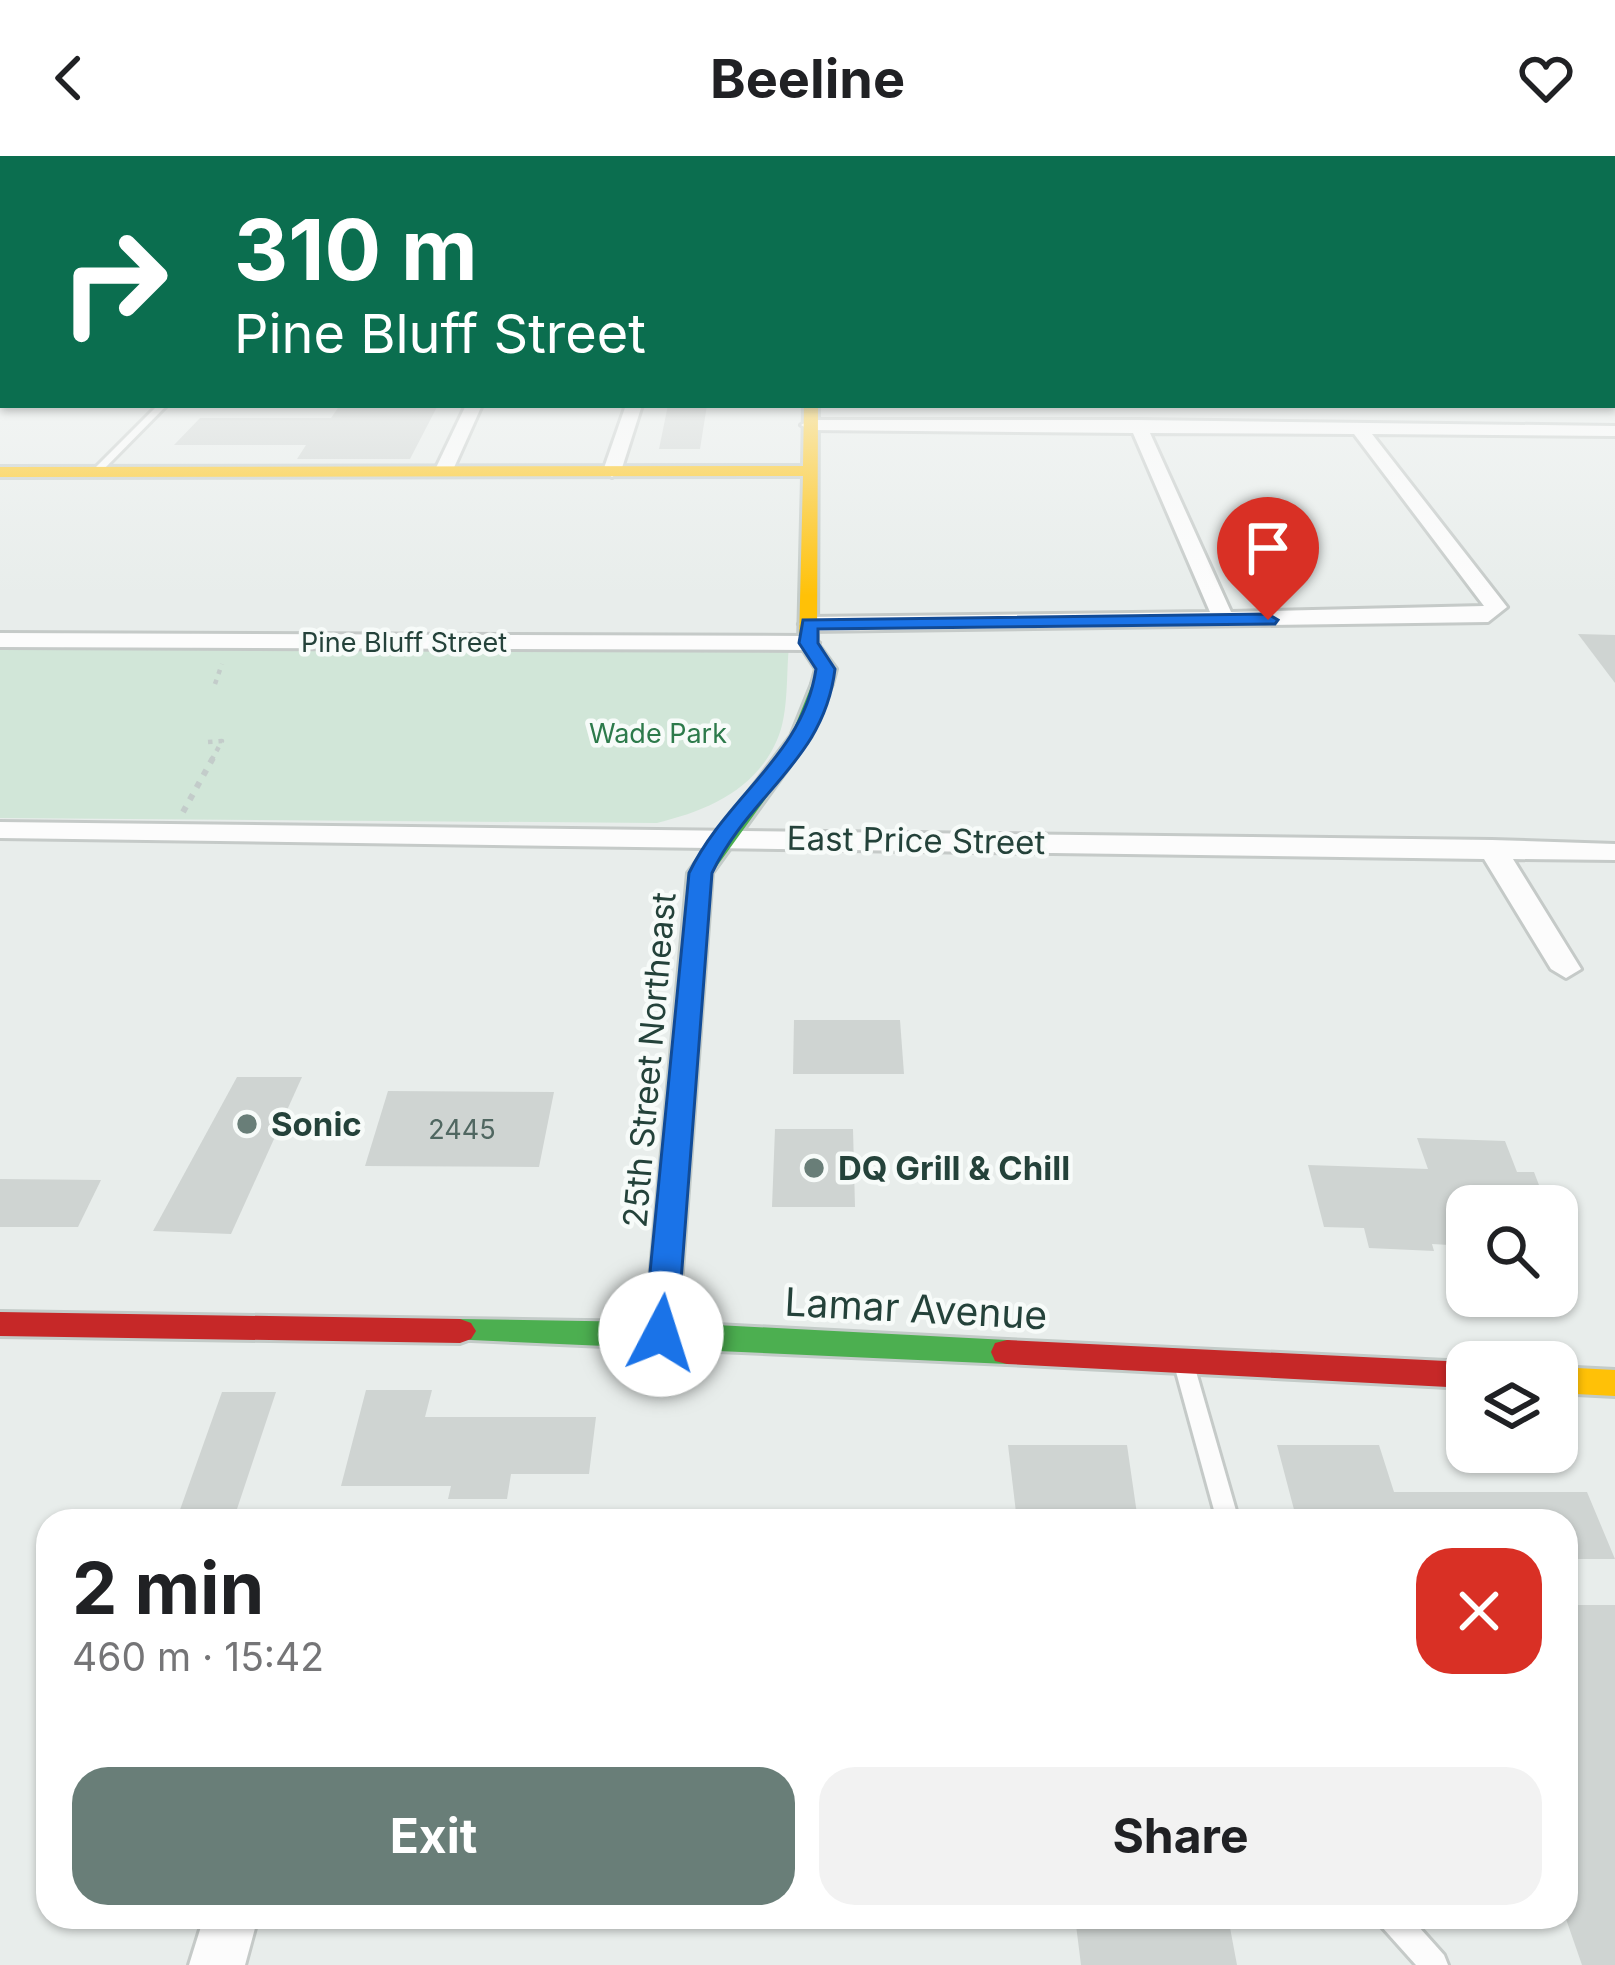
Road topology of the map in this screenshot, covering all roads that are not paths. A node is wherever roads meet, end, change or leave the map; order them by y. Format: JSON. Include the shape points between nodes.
{"nodes":[{"id":1,"x":142,"y":426,"type":"edge"},
{"id":2,"x":464,"y":426,"type":"edge"},
{"id":3,"x":627,"y":426,"type":"edge"},
{"id":4,"x":810,"y":426,"type":"edge"},
{"id":5,"x":1132,"y":426,"type":"edge"},
{"id":6,"x":1238,"y":426,"type":"edge"},
{"id":7,"x":1358,"y":428,"type":"junction"},
{"id":8,"x":1615,"y":431,"type":"edge"},
{"id":9,"x":612,"y":471,"type":"junction"},
{"id":10,"x":809,"y":471,"type":"junction"},
{"id":11,"x":0,"y":472,"type":"edge"},
{"id":12,"x":96,"y":472,"type":"junction"},
{"id":13,"x":442,"y":472,"type":"junction"},
{"id":14,"x":1224,"y":620,"type":"junction"},
{"id":15,"x":809,"y":633,"type":"junction"},
{"id":16,"x":0,"y":640,"type":"edge"},
{"id":17,"x":0,"y":830,"type":"edge"},
{"id":18,"x":717,"y":838,"type":"junction"},
{"id":19,"x":1492,"y":848,"type":"junction"},
{"id":20,"x":1615,"y":852,"type":"edge"},
{"id":21,"x":1566,"y":969,"type":"dead end"},
{"id":22,"x":0,"y":1324,"type":"edge"},
{"id":23,"x":661,"y":1334,"type":"junction"},
{"id":24,"x":1183,"y":1361,"type":"junction"},
{"id":25,"x":1446,"y":1375,"type":"edge"},
{"id":26,"x":1578,"y":1381,"type":"edge"},
{"id":27,"x":1615,"y":1383,"type":"edge"},
{"id":28,"x":1225,"y":1509,"type":"edge"},
{"id":29,"x":228,"y":1929,"type":"edge"},
{"id":30,"x":1402,"y":1929,"type":"edge"},
{"id":31,"x":217,"y":1965,"type":"edge"},
{"id":32,"x":1434,"y":1965,"type":"edge"}],
"edges":[{"from":1,"to":12,"type":"lane"},
{"from":2,"to":13,"type":"street"},
{"from":3,"to":9,"type":"street"},
{"from":4,"to":10,"type":"street","name":"25th Street Northeast"},
{"from":5,"to":14,"type":"street"},
{"from":6,"to":7,"type":"street"},
{"from":7,"to":8,"type":"street"},
{"from":7,"to":14,"type":"street","name":"Pine Bluff Street","via":[[1496,607],[1488,615]]},
{"from":9,"to":10,"type":"street"},
{"from":9,"to":13,"type":"street"},
{"from":10,"to":15,"type":"street","name":"25th Street Northeast"},
{"from":11,"to":12,"type":"street"},
{"from":12,"to":13,"type":"street"},
{"from":14,"to":15,"type":"street","name":"Pine Bluff Street"},
{"from":15,"to":16,"type":"street","name":"Pine Bluff Street"},
{"from":15,"to":18,"type":"street","name":"25th Street Northeast","via":[[826,669],[808,731]]},
{"from":17,"to":18,"type":"street","name":"East Price Street"},
{"from":18,"to":19,"type":"street","name":"East Price Street"},
{"from":18,"to":23,"type":"street","name":"25th Street Northeast","via":[[700,873]]},
{"from":19,"to":20,"type":"street","name":"East Price Street"},
{"from":19,"to":21,"type":"street"},
{"from":22,"to":23,"type":"street","name":"Lamar Avenue"},
{"from":23,"to":24,"type":"street","name":"Lamar Avenue"},
{"from":24,"to":25,"type":"street","name":"Lamar Avenue"},
{"from":24,"to":28,"type":"lane"},
{"from":26,"to":27,"type":"street"},
{"from":29,"to":31,"type":"street"},
{"from":30,"to":32,"type":"lane"}]}
